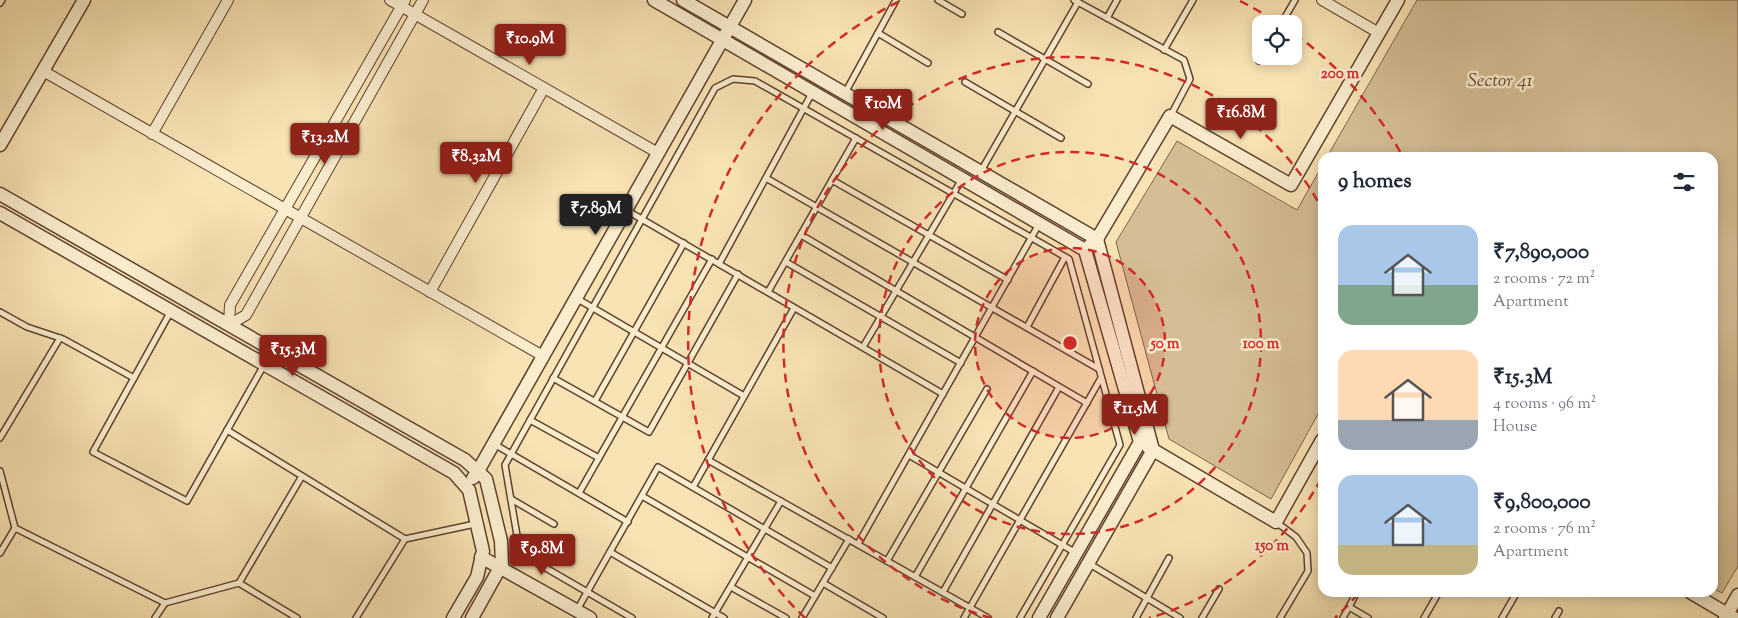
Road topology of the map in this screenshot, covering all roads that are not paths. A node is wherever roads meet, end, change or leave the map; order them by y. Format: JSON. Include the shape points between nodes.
{"nodes":[{"id":1,"x":84,"y":0,"type":"edge"},
{"id":2,"x":228,"y":0,"type":"edge"},
{"id":3,"x":390,"y":0,"type":"edge"},
{"id":4,"x":423,"y":0,"type":"edge"},
{"id":5,"x":654,"y":0,"type":"edge"},
{"id":6,"x":683,"y":0,"type":"edge"},
{"id":7,"x":745,"y":0,"type":"edge"},
{"id":8,"x":896,"y":0,"type":"edge"},
{"id":9,"x":938,"y":0,"type":"edge"},
{"id":10,"x":1117,"y":0,"type":"edge"},
{"id":11,"x":1193,"y":0,"type":"edge"},
{"id":12,"x":1296,"y":0,"type":"edge"},
{"id":13,"x":1322,"y":0,"type":"edge"},
{"id":14,"x":1398,"y":0,"type":"edge"},
{"id":15,"x":1076,"y":1,"type":"edge"},
{"id":16,"x":403,"y":3,"type":"edge"},
{"id":17,"x":415,"y":14,"type":"junction"},
{"id":18,"x":962,"y":14,"type":"dead end"},
{"id":19,"x":1287,"y":15,"type":"edge"},
{"id":20,"x":1107,"y":18,"type":"junction"},
{"id":21,"x":730,"y":27,"type":"junction"},
{"id":22,"x":998,"y":32,"type":"dead end"},
{"id":23,"x":878,"y":33,"type":"junction"},
{"id":24,"x":1379,"y":33,"type":"junction"},
{"id":25,"x":723,"y":40,"type":"junction"},
{"id":26,"x":1164,"y":50,"type":"junction"},
{"id":27,"x":1045,"y":59,"type":"junction"},
{"id":28,"x":928,"y":63,"type":"dead end"},
{"id":29,"x":43,"y":71,"type":"junction"},
{"id":30,"x":965,"y":82,"type":"dead end"},
{"id":31,"x":1088,"y":84,"type":"dead end"},
{"id":32,"x":544,"y":88,"type":"junction"},
{"id":33,"x":813,"y":92,"type":"junction"},
{"id":34,"x":844,"y":93,"type":"junction"},
{"id":35,"x":804,"y":108,"type":"junction"},
{"id":36,"x":1016,"y":111,"type":"junction"},
{"id":37,"x":1170,"y":116,"type":"junction"},
{"id":38,"x":152,"y":134,"type":"junction"},
{"id":39,"x":856,"y":138,"type":"junction"},
{"id":40,"x":1061,"y":138,"type":"dead end"},
{"id":41,"x":0,"y":145,"type":"edge"},
{"id":42,"x":658,"y":153,"type":"junction"},
{"id":43,"x":981,"y":172,"type":"junction"},
{"id":44,"x":766,"y":178,"type":"junction"},
{"id":45,"x":963,"y":179,"type":"junction"},
{"id":46,"x":832,"y":180,"type":"junction"},
{"id":47,"x":954,"y":193,"type":"junction"},
{"id":48,"x":0,"y":194,"type":"edge"},
{"id":49,"x":817,"y":207,"type":"junction"},
{"id":50,"x":285,"y":210,"type":"junction"},
{"id":51,"x":626,"y":210,"type":"junction"},
{"id":52,"x":0,"y":213,"type":"edge"},
{"id":53,"x":300,"y":218,"type":"junction"},
{"id":54,"x":642,"y":219,"type":"junction"},
{"id":55,"x":1040,"y":224,"type":"junction"},
{"id":56,"x":801,"y":235,"type":"junction"},
{"id":57,"x":929,"y":235,"type":"junction"},
{"id":58,"x":1032,"y":238,"type":"junction"},
{"id":59,"x":1097,"y":239,"type":"junction"},
{"id":60,"x":684,"y":244,"type":"junction"},
{"id":61,"x":1085,"y":250,"type":"junction"},
{"id":62,"x":1065,"y":256,"type":"junction"},
{"id":63,"x":712,"y":259,"type":"junction"},
{"id":64,"x":786,"y":262,"type":"junction"},
{"id":65,"x":914,"y":262,"type":"junction"},
{"id":66,"x":719,"y":264,"type":"junction"},
{"id":67,"x":738,"y":274,"type":"junction"},
{"id":68,"x":1008,"y":280,"type":"junction"},
{"id":69,"x":896,"y":291,"type":"junction"},
{"id":70,"x":430,"y":292,"type":"junction"},
{"id":71,"x":768,"y":292,"type":"junction"},
{"id":72,"x":576,"y":298,"type":"junction"},
{"id":73,"x":993,"y":307,"type":"junction"},
{"id":74,"x":592,"y":308,"type":"junction"},
{"id":75,"x":794,"y":308,"type":"junction"},
{"id":76,"x":171,"y":311,"type":"junction"},
{"id":77,"x":0,"y":312,"type":"edge"},
{"id":78,"x":881,"y":317,"type":"junction"},
{"id":79,"x":229,"y":325,"type":"junction"},
{"id":80,"x":1027,"y":327,"type":"junction"},
{"id":81,"x":634,"y":332,"type":"junction"},
{"id":82,"x":60,"y":338,"type":"junction"},
{"id":83,"x":975,"y":338,"type":"junction"},
{"id":84,"x":863,"y":347,"type":"junction"},
{"id":85,"x":661,"y":348,"type":"junction"},
{"id":86,"x":543,"y":356,"type":"junction"},
{"id":87,"x":688,"y":363,"type":"junction"},
{"id":88,"x":961,"y":363,"type":"junction"},
{"id":89,"x":264,"y":364,"type":"junction"},
{"id":90,"x":1099,"y":368,"type":"junction"},
{"id":91,"x":1033,"y":371,"type":"junction"},
{"id":92,"x":134,"y":378,"type":"junction"},
{"id":93,"x":553,"y":378,"type":"junction"},
{"id":94,"x":1102,"y":378,"type":"junction"},
{"id":95,"x":1059,"y":387,"type":"junction"},
{"id":96,"x":987,"y":389,"type":"dead end"},
{"id":97,"x":943,"y":394,"type":"junction"},
{"id":98,"x":744,"y":396,"type":"junction"},
{"id":99,"x":595,"y":401,"type":"junction"},
{"id":100,"x":1087,"y":403,"type":"junction"},
{"id":101,"x":622,"y":416,"type":"junction"},
{"id":102,"x":530,"y":420,"type":"junction"},
{"id":103,"x":227,"y":430,"type":"junction"},
{"id":104,"x":0,"y":438,"type":"edge"},
{"id":105,"x":1140,"y":442,"type":"junction"},
{"id":106,"x":494,"y":443,"type":"junction"},
{"id":107,"x":1318,"y":447,"type":"edge"},
{"id":108,"x":1153,"y":450,"type":"junction"},
{"id":109,"x":511,"y":454,"type":"junction"},
{"id":110,"x":909,"y":456,"type":"junction"},
{"id":111,"x":598,"y":458,"type":"junction"},
{"id":112,"x":708,"y":460,"type":"junction"},
{"id":113,"x":0,"y":471,"type":"edge"},
{"id":114,"x":478,"y":471,"type":"junction"},
{"id":115,"x":938,"y":473,"type":"junction"},
{"id":116,"x":302,"y":476,"type":"junction"},
{"id":117,"x":466,"y":486,"type":"junction"},
{"id":118,"x":693,"y":487,"type":"junction"},
{"id":119,"x":966,"y":489,"type":"junction"},
{"id":120,"x":579,"y":493,"type":"junction"},
{"id":121,"x":642,"y":496,"type":"junction"},
{"id":122,"x":511,"y":499,"type":"junction"},
{"id":123,"x":781,"y":501,"type":"junction"},
{"id":124,"x":993,"y":504,"type":"junction"},
{"id":125,"x":1020,"y":520,"type":"junction"},
{"id":126,"x":628,"y":522,"type":"junction"},
{"id":127,"x":1276,"y":522,"type":"junction"},
{"id":128,"x":478,"y":524,"type":"junction"},
{"id":129,"x":554,"y":524,"type":"dead end"},
{"id":130,"x":15,"y":528,"type":"junction"},
{"id":131,"x":765,"y":529,"type":"junction"},
{"id":132,"x":405,"y":539,"type":"junction"},
{"id":133,"x":849,"y":539,"type":"junction"},
{"id":134,"x":858,"y":544,"type":"junction"},
{"id":135,"x":1062,"y":545,"type":"junction"},
{"id":136,"x":610,"y":552,"type":"junction"},
{"id":137,"x":0,"y":553,"type":"edge"},
{"id":138,"x":1077,"y":553,"type":"junction"},
{"id":139,"x":481,"y":557,"type":"junction"},
{"id":140,"x":748,"y":557,"type":"junction"},
{"id":141,"x":1169,"y":558,"type":"dead end"},
{"id":142,"x":887,"y":561,"type":"junction"},
{"id":143,"x":1088,"y":563,"type":"junction"},
{"id":144,"x":500,"y":568,"type":"junction"},
{"id":145,"x":832,"y":568,"type":"junction"},
{"id":146,"x":915,"y":577,"type":"junction"},
{"id":147,"x":239,"y":583,"type":"junction"},
{"id":148,"x":822,"y":583,"type":"junction"},
{"id":149,"x":731,"y":587,"type":"junction"},
{"id":150,"x":1219,"y":589,"type":"dead end"},
{"id":151,"x":588,"y":592,"type":"junction"},
{"id":152,"x":943,"y":592,"type":"junction"},
{"id":153,"x":1738,"y":595,"type":"edge"},
{"id":154,"x":815,"y":596,"type":"junction"},
{"id":155,"x":1355,"y":597,"type":"edge"},
{"id":156,"x":1436,"y":597,"type":"edge"},
{"id":157,"x":1514,"y":597,"type":"edge"},
{"id":158,"x":1698,"y":597,"type":"edge"},
{"id":159,"x":1147,"y":598,"type":"junction"},
{"id":160,"x":165,"y":603,"type":"junction"},
{"id":161,"x":1349,"y":607,"type":"junction"},
{"id":162,"x":970,"y":608,"type":"junction"},
{"id":163,"x":577,"y":610,"type":"junction"},
{"id":164,"x":1559,"y":611,"type":"dead end"},
{"id":165,"x":714,"y":615,"type":"edge"},
{"id":166,"x":1729,"y":617,"type":"edge"},
{"id":167,"x":155,"y":618,"type":"edge"},
{"id":168,"x":297,"y":618,"type":"edge"},
{"id":169,"x":356,"y":618,"type":"edge"},
{"id":170,"x":452,"y":618,"type":"edge"},
{"id":171,"x":472,"y":618,"type":"edge"},
{"id":172,"x":590,"y":618,"type":"edge"},
{"id":173,"x":632,"y":618,"type":"edge"},
{"id":174,"x":724,"y":618,"type":"edge"},
{"id":175,"x":786,"y":618,"type":"edge"},
{"id":176,"x":802,"y":618,"type":"edge"},
{"id":177,"x":883,"y":618,"type":"edge"},
{"id":178,"x":964,"y":618,"type":"edge"},
{"id":179,"x":988,"y":618,"type":"edge"},
{"id":180,"x":1020,"y":618,"type":"edge"},
{"id":181,"x":1039,"y":618,"type":"edge"},
{"id":182,"x":1057,"y":618,"type":"edge"},
{"id":183,"x":1136,"y":618,"type":"edge"},
{"id":184,"x":1180,"y":618,"type":"edge"},
{"id":185,"x":1202,"y":618,"type":"edge"},
{"id":186,"x":1280,"y":618,"type":"edge"},
{"id":187,"x":1343,"y":618,"type":"edge"},
{"id":188,"x":1368,"y":618,"type":"edge"},
{"id":189,"x":1424,"y":618,"type":"edge"},
{"id":190,"x":1502,"y":618,"type":"edge"},
{"id":191,"x":1555,"y":618,"type":"edge"}],
"edges":[{"from":1,"to":29,"type":"street"},
{"from":2,"to":38,"type":"street"},
{"from":3,"to":16,"type":"street"},
{"from":4,"to":17,"type":"street"},
{"from":5,"to":25,"type":"street"},
{"from":6,"to":21,"type":"street"},
{"from":7,"to":21,"type":"street"},
{"from":8,"to":23,"type":"lane"},
{"from":9,"to":18,"type":"lane"},
{"from":10,"to":20,"type":"lane"},
{"from":11,"to":26,"type":"lane"},
{"from":12,"to":19,"type":"lane"},
{"from":13,"to":24,"type":"street"},
{"from":14,"to":24,"type":"street"},
{"from":15,"to":20,"type":"lane"},
{"from":15,"to":27,"type":"lane"},
{"from":16,"to":17,"type":"street"},
{"from":16,"to":50,"type":"street"},
{"from":17,"to":32,"type":"street"},
{"from":17,"to":53,"type":"street"},
{"from":20,"to":26,"type":"lane"},
{"from":21,"to":25,"type":"street"},
{"from":21,"to":34,"type":"street"},
{"from":22,"to":27,"type":"lane"},
{"from":23,"to":28,"type":"lane"},
{"from":23,"to":34,"type":"lane"},
{"from":24,"to":37,"type":"street","via":[[1291,185]]},
{"from":25,"to":33,"type":"street"},
{"from":25,"to":42,"type":"street"},
{"from":26,"to":37,"type":"lane","via":[[1184,60],[1190,79]]},
{"from":27,"to":31,"type":"lane"},
{"from":27,"to":36,"type":"lane"},
{"from":29,"to":38,"type":"street"},
{"from":29,"to":41,"type":"street"},
{"from":30,"to":36,"type":"lane"},
{"from":32,"to":42,"type":"street"},
{"from":32,"to":70,"type":"street"},
{"from":33,"to":35,"type":"lane"},
{"from":33,"to":45,"type":"street"},
{"from":34,"to":43,"type":"street"},
{"from":35,"to":39,"type":"lane"},
{"from":35,"to":44,"type":"lane"},
{"from":35,"to":54,"type":"lane","via":[[755,81],[733,79],[715,88]]},
{"from":36,"to":40,"type":"lane"},
{"from":36,"to":43,"type":"lane"},
{"from":37,"to":59,"type":"street"},
{"from":38,"to":50,"type":"street"},
{"from":39,"to":46,"type":"lane"},
{"from":39,"to":47,"type":"lane"},
{"from":42,"to":51,"type":"street"},
{"from":43,"to":59,"type":"street"},
{"from":44,"to":49,"type":"lane"},
{"from":44,"to":66,"type":"lane"},
{"from":45,"to":47,"type":"lane"},
{"from":45,"to":55,"type":"street"},
{"from":46,"to":49,"type":"lane"},
{"from":46,"to":57,"type":"lane"},
{"from":47,"to":57,"type":"lane"},
{"from":47,"to":58,"type":"lane"},
{"from":48,"to":79,"type":"street"},
{"from":49,"to":56,"type":"lane"},
{"from":49,"to":65,"type":"lane"},
{"from":50,"to":53,"type":"street"},
{"from":50,"to":79,"type":"street","via":[[230,306]]},
{"from":51,"to":54,"type":"lane"},
{"from":51,"to":72,"type":"street"},
{"from":52,"to":76,"type":"street"},
{"from":53,"to":70,"type":"street"},
{"from":53,"to":79,"type":"street","via":[[246,314]]},
{"from":54,"to":60,"type":"lane"},
{"from":54,"to":74,"type":"lane"},
{"from":55,"to":58,"type":"lane"},
{"from":55,"to":61,"type":"street"},
{"from":56,"to":64,"type":"lane"},
{"from":56,"to":69,"type":"lane"},
{"from":57,"to":65,"type":"lane"},
{"from":57,"to":68,"type":"lane"},
{"from":58,"to":62,"type":"lane"},
{"from":58,"to":68,"type":"lane"},
{"from":59,"to":61,"type":"street"},
{"from":59,"to":108,"type":"street"},
{"from":60,"to":63,"type":"lane"},
{"from":60,"to":81,"type":"lane"},
{"from":61,"to":105,"type":"street"},
{"from":62,"to":80,"type":"lane"},
{"from":62,"to":90,"type":"lane","via":[[1069,259]]},
{"from":63,"to":66,"type":"lane"},
{"from":63,"to":85,"type":"lane"},
{"from":64,"to":71,"type":"lane"},
{"from":64,"to":78,"type":"lane"},
{"from":65,"to":69,"type":"lane"},
{"from":65,"to":73,"type":"lane"},
{"from":66,"to":67,"type":"lane"},
{"from":67,"to":71,"type":"lane"},
{"from":67,"to":87,"type":"lane"},
{"from":68,"to":73,"type":"lane"},
{"from":69,"to":78,"type":"lane"},
{"from":69,"to":83,"type":"lane"},
{"from":70,"to":86,"type":"street"},
{"from":71,"to":75,"type":"lane"},
{"from":72,"to":74,"type":"lane"},
{"from":72,"to":86,"type":"street"},
{"from":73,"to":80,"type":"lane"},
{"from":73,"to":83,"type":"lane"},
{"from":74,"to":81,"type":"lane"},
{"from":74,"to":93,"type":"lane"},
{"from":75,"to":84,"type":"lane"},
{"from":75,"to":98,"type":"lane"},
{"from":76,"to":89,"type":"street"},
{"from":76,"to":92,"type":"lane"},
{"from":77,"to":82,"type":"lane","via":[[27,327]]},
{"from":78,"to":84,"type":"lane"},
{"from":78,"to":88,"type":"lane"},
{"from":79,"to":114,"type":"street","via":[[465,460]]},
{"from":80,"to":90,"type":"lane"},
{"from":81,"to":85,"type":"lane"},
{"from":81,"to":99,"type":"lane"},
{"from":82,"to":92,"type":"lane"},
{"from":82,"to":104,"type":"lane"},
{"from":83,"to":88,"type":"lane"},
{"from":83,"to":91,"type":"lane"},
{"from":84,"to":97,"type":"lane"},
{"from":85,"to":87,"type":"lane"},
{"from":85,"to":101,"type":"lane"},
{"from":86,"to":106,"type":"street"},
{"from":87,"to":98,"type":"lane"},
{"from":87,"to":101,"type":"lane","via":[[649,432]]},
{"from":88,"to":97,"type":"lane"},
{"from":89,"to":103,"type":"lane"},
{"from":89,"to":117,"type":"street","via":[[454,473]]},
{"from":90,"to":94,"type":"lane"},
{"from":91,"to":95,"type":"lane"},
{"from":91,"to":119,"type":"lane"},
{"from":92,"to":103,"type":"lane","via":[[93,452],[187,501]]},
{"from":93,"to":99,"type":"lane"},
{"from":93,"to":102,"type":"lane"},
{"from":94,"to":100,"type":"lane"},
{"from":94,"to":135,"type":"lane","via":[[1120,445]]},
{"from":95,"to":100,"type":"lane"},
{"from":95,"to":124,"type":"lane"},
{"from":96,"to":115,"type":"lane"},
{"from":97,"to":110,"type":"lane"},
{"from":98,"to":112,"type":"lane"},
{"from":99,"to":101,"type":"lane"},
{"from":100,"to":125,"type":"lane"},
{"from":101,"to":111,"type":"lane"},
{"from":102,"to":109,"type":"lane"},
{"from":102,"to":111,"type":"lane"},
{"from":103,"to":116,"type":"lane"},
{"from":105,"to":108,"type":"street"},
{"from":105,"to":138,"type":"street"},
{"from":106,"to":109,"type":"lane"},
{"from":106,"to":114,"type":"street"},
{"from":107,"to":127,"type":"street"},
{"from":108,"to":127,"type":"street"},
{"from":108,"to":143,"type":"street"},
{"from":109,"to":120,"type":"lane"},
{"from":109,"to":122,"type":"lane","via":[[505,465]]},
{"from":110,"to":115,"type":"lane"},
{"from":110,"to":134,"type":"lane"},
{"from":111,"to":120,"type":"lane"},
{"from":112,"to":118,"type":"lane"},
{"from":112,"to":123,"type":"lane"},
{"from":113,"to":130,"type":"lane"},
{"from":114,"to":117,"type":"street"},
{"from":114,"to":144,"type":"street","via":[[486,479],[501,541]]},
{"from":115,"to":119,"type":"lane"},
{"from":115,"to":142,"type":"lane"},
{"from":116,"to":132,"type":"lane"},
{"from":116,"to":147,"type":"lane"},
{"from":117,"to":128,"type":"street","via":[[470,490]]},
{"from":118,"to":121,"type":"lane","via":[[658,467]]},
{"from":118,"to":131,"type":"lane"},
{"from":119,"to":124,"type":"lane"},
{"from":119,"to":146,"type":"lane"},
{"from":120,"to":126,"type":"lane"},
{"from":121,"to":126,"type":"lane"},
{"from":121,"to":140,"type":"lane"},
{"from":122,"to":129,"type":"lane"},
{"from":122,"to":151,"type":"lane","via":[[520,553]]},
{"from":123,"to":131,"type":"lane"},
{"from":123,"to":133,"type":"lane"},
{"from":124,"to":125,"type":"lane"},
{"from":124,"to":152,"type":"lane"},
{"from":125,"to":135,"type":"lane"},
{"from":125,"to":162,"type":"lane"},
{"from":126,"to":136,"type":"lane"},
{"from":127,"to":186,"type":"lane","via":[[1296,537],[1307,553],[1308,571]]},
{"from":128,"to":132,"type":"lane"},
{"from":128,"to":139,"type":"street","via":[[483,551]]},
{"from":130,"to":137,"type":"lane"},
{"from":130,"to":160,"type":"lane"},
{"from":131,"to":140,"type":"lane"},
{"from":131,"to":145,"type":"lane"},
{"from":132,"to":169,"type":"lane"},
{"from":133,"to":134,"type":"lane"},
{"from":133,"to":145,"type":"lane"},
{"from":134,"to":142,"type":"lane"},
{"from":135,"to":138,"type":"lane"},
{"from":135,"to":180,"type":"lane"},
{"from":136,"to":151,"type":"lane"},
{"from":136,"to":165,"type":"lane"},
{"from":138,"to":181,"type":"street"},
{"from":139,"to":144,"type":"street"},
{"from":139,"to":170,"type":"street","via":[[476,577]]},
{"from":140,"to":149,"type":"lane"},
{"from":140,"to":154,"type":"lane"},
{"from":141,"to":159,"type":"lane"},
{"from":142,"to":146,"type":"lane"},
{"from":143,"to":159,"type":"lane"},
{"from":143,"to":182,"type":"street"},
{"from":144,"to":163,"type":"street"},
{"from":144,"to":171,"type":"street"},
{"from":145,"to":148,"type":"lane"},
{"from":146,"to":152,"type":"lane"},
{"from":147,"to":160,"type":"lane"},
{"from":147,"to":168,"type":"lane"},
{"from":148,"to":154,"type":"lane"},
{"from":148,"to":177,"type":"lane"},
{"from":149,"to":165,"type":"lane"},
{"from":149,"to":175,"type":"lane"},
{"from":150,"to":185,"type":"lane"},
{"from":151,"to":163,"type":"lane"},
{"from":151,"to":173,"type":"lane"},
{"from":152,"to":162,"type":"lane"},
{"from":153,"to":166,"type":"street"},
{"from":154,"to":176,"type":"lane"},
{"from":155,"to":161,"type":"lane"},
{"from":156,"to":189,"type":"lane"},
{"from":157,"to":190,"type":"lane"},
{"from":158,"to":166,"type":"street"},
{"from":159,"to":183,"type":"lane"},
{"from":159,"to":184,"type":"lane"},
{"from":160,"to":167,"type":"lane"},
{"from":161,"to":187,"type":"lane"},
{"from":161,"to":188,"type":"lane"},
{"from":162,"to":178,"type":"lane"},
{"from":162,"to":179,"type":"lane"},
{"from":163,"to":172,"type":"street"},
{"from":164,"to":191,"type":"lane"},
{"from":165,"to":174,"type":"lane"}]}
